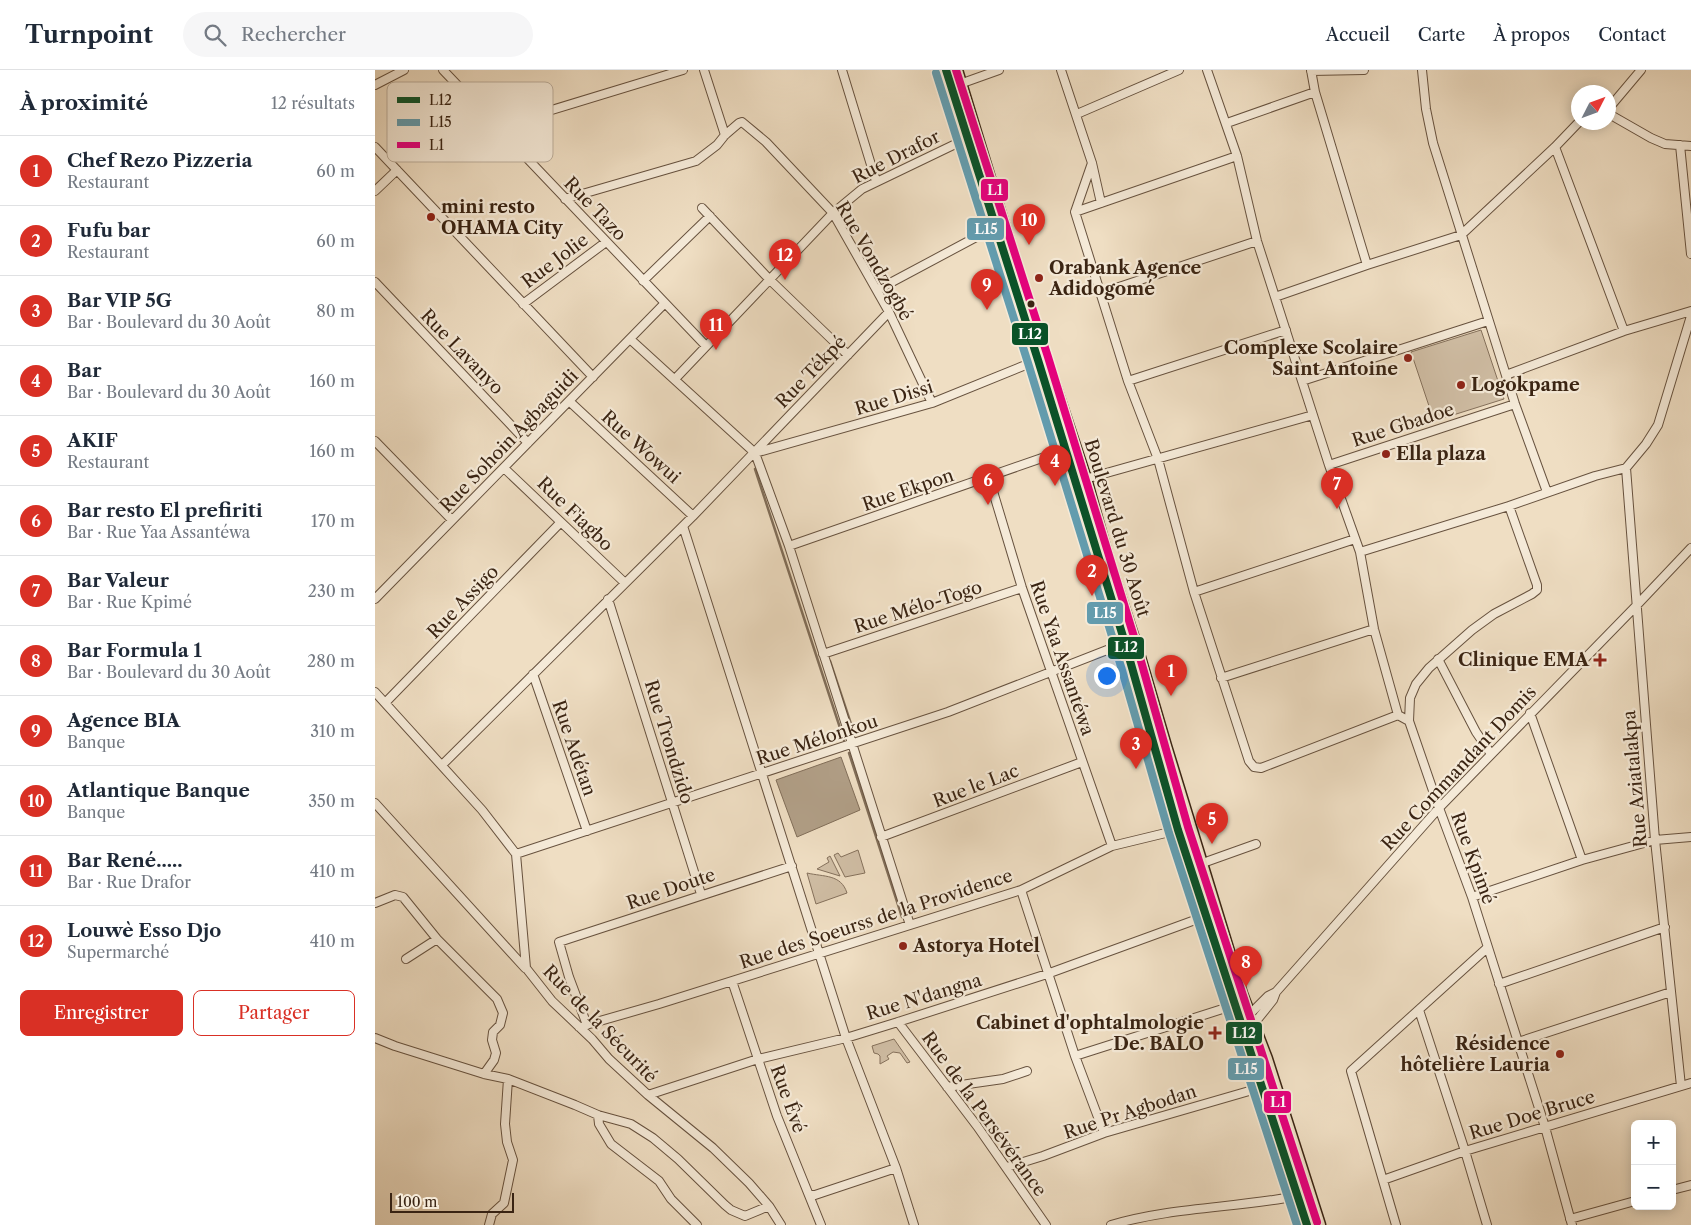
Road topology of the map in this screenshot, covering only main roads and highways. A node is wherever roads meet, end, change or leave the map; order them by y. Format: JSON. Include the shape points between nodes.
{"nodes":[{"id":1,"x":946,"y":70,"type":"edge"},
{"id":2,"x":955,"y":70,"type":"edge"},
{"id":3,"x":955,"y":86,"type":"junction"},
{"id":4,"x":1080,"y":480,"type":"junction"},
{"id":5,"x":1129,"y":642,"type":"junction"},
{"id":6,"x":1247,"y":1022,"type":"junction"},
{"id":7,"x":1307,"y":1225,"type":"edge"},
{"id":8,"x":1319,"y":1225,"type":"edge"}],
"edges":[{"from":1,"to":3,"type":"highway","name":"Boulevard du 30 Août"},
{"from":2,"to":3,"type":"highway","name":"Boulevard du 30 Août"},
{"from":3,"to":4,"type":"highway","name":"Boulevard du 30 Août","via":[[1026,300]]},
{"from":3,"to":4,"type":"highway","name":"Boulevard du 30 Août","via":[[968,138],[1065,450]]},
{"from":4,"to":5,"type":"highway","name":"Boulevard du 30 Août","via":[[1109,565]]},
{"from":5,"to":6,"type":"highway","name":"Boulevard du 30 Août","via":[[1201,864]]},
{"from":5,"to":6,"type":"highway","name":"Boulevard du 30 Août","via":[[1178,830],[1235,1005]]},
{"from":6,"to":7,"type":"highway","name":"Boulevard du 30 Août","via":[[1263,1087]]},
{"from":6,"to":8,"type":"highway","name":"Boulevard du 30 Août","via":[[1266,1059]]}]}
